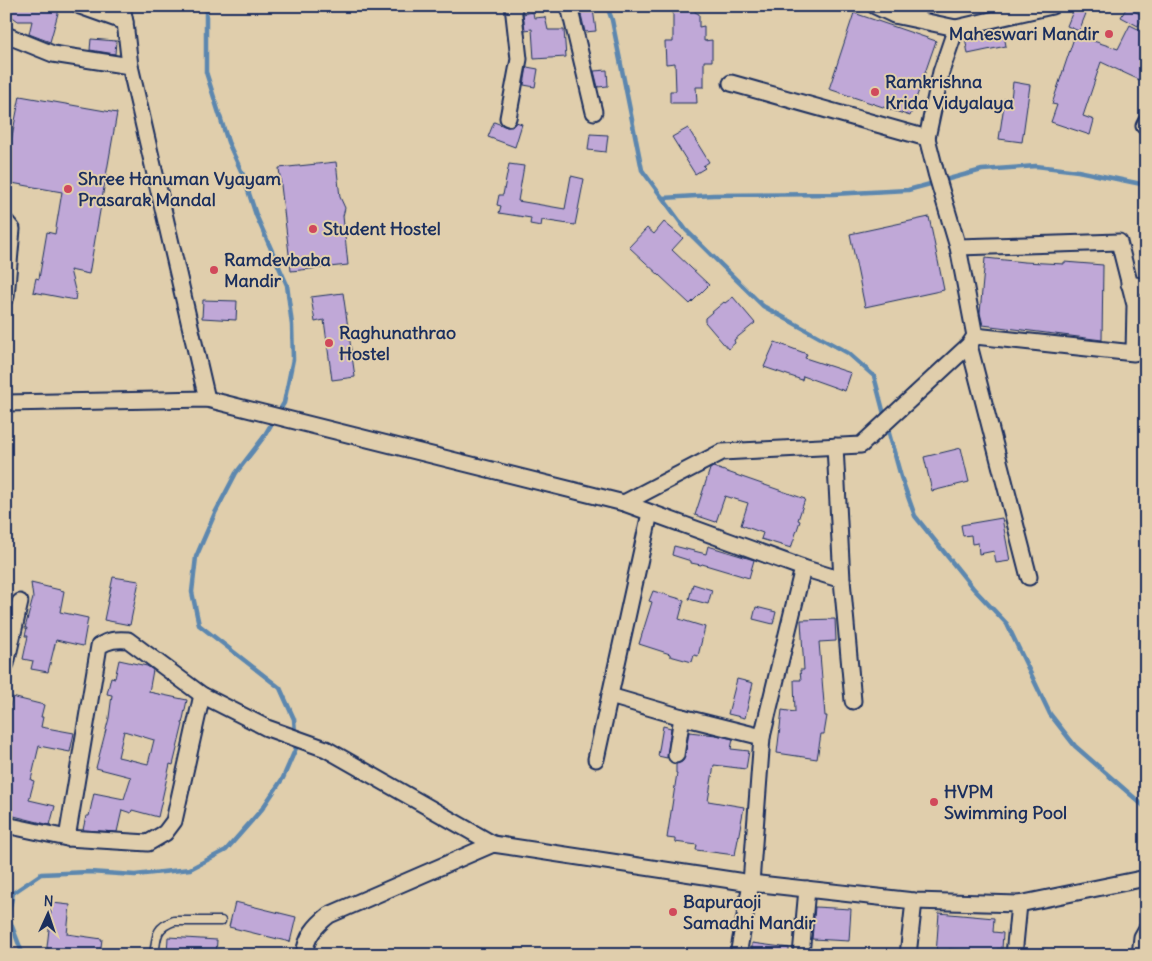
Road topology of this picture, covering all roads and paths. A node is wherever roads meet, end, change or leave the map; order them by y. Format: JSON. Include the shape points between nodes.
{"nodes":[{"id":1,"x":80,"y":6,"type":"edge"},
{"id":2,"x":122,"y":6,"type":"edge"},
{"id":3,"x":569,"y":6,"type":"edge"},
{"id":4,"x":876,"y":6,"type":"edge"},
{"id":5,"x":922,"y":6,"type":"edge"},
{"id":6,"x":1052,"y":6,"type":"edge"},
{"id":7,"x":516,"y":7,"type":"edge"},
{"id":8,"x":894,"y":15,"type":"junction"},
{"id":9,"x":125,"y":22,"type":"junction"},
{"id":10,"x":956,"y":28,"type":"junction"},
{"id":11,"x":6,"y":35,"type":"edge"},
{"id":12,"x":130,"y":66,"type":"junction"},
{"id":13,"x":731,"y":83,"type":"dead end"},
{"id":14,"x":594,"y":112,"type":"dead end"},
{"id":15,"x":508,"y":118,"type":"dead end"},
{"id":16,"x":927,"y":138,"type":"junction"},
{"id":17,"x":6,"y":222,"type":"edge"},
{"id":18,"x":958,"y":247,"type":"junction"},
{"id":19,"x":1129,"y":284,"type":"junction"},
{"id":20,"x":1146,"y":287,"type":"edge"},
{"id":21,"x":6,"y":297,"type":"edge"},
{"id":22,"x":972,"y":341,"type":"junction"},
{"id":23,"x":207,"y":399,"type":"junction"},
{"id":24,"x":6,"y":403,"type":"edge"},
{"id":25,"x":836,"y":446,"type":"junction"},
{"id":26,"x":624,"y":503,"type":"junction"},
{"id":27,"x":650,"y":513,"type":"junction"},
{"id":28,"x":803,"y":568,"type":"junction"},
{"id":29,"x":1029,"y":577,"type":"dead end"},
{"id":30,"x":842,"y":580,"type":"junction"},
{"id":31,"x":20,"y":602,"type":"dead end"},
{"id":32,"x":6,"y":664,"type":"edge"},
{"id":33,"x":202,"y":695,"type":"junction"},
{"id":34,"x":610,"y":696,"type":"junction"},
{"id":35,"x":853,"y":701,"type":"dead end"},
{"id":36,"x":682,"y":717,"type":"junction"},
{"id":37,"x":762,"y":736,"type":"junction"},
{"id":38,"x":676,"y":755,"type":"dead end"},
{"id":39,"x":596,"y":759,"type":"dead end"},
{"id":40,"x":6,"y":825,"type":"edge"},
{"id":41,"x":67,"y":838,"type":"junction"},
{"id":42,"x":493,"y":844,"type":"junction"},
{"id":43,"x":1146,"y":878,"type":"edge"},
{"id":44,"x":751,"y":883,"type":"junction"},
{"id":45,"x":807,"y":890,"type":"junction"},
{"id":46,"x":914,"y":901,"type":"junction"},
{"id":47,"x":1019,"y":904,"type":"junction"},
{"id":48,"x":221,"y":921,"type":"dead end"},
{"id":49,"x":1146,"y":930,"type":"edge"},
{"id":50,"x":154,"y":955,"type":"edge"},
{"id":51,"x":304,"y":955,"type":"edge"},
{"id":52,"x":738,"y":955,"type":"edge"},
{"id":53,"x":800,"y":955,"type":"edge"},
{"id":54,"x":908,"y":955,"type":"edge"},
{"id":55,"x":1014,"y":955,"type":"edge"},
{"id":56,"x":1140,"y":955,"type":"edge"}],
"edges":[{"from":1,"to":9,"type":"street"},
{"from":2,"to":9,"type":"street"},
{"from":3,"to":14,"type":"street"},
{"from":4,"to":8,"type":"street"},
{"from":5,"to":8,"type":"street"},
{"from":6,"to":10,"type":"street"},
{"from":7,"to":15,"type":"street","via":[[519,59]]},
{"from":8,"to":10,"type":"street"},
{"from":9,"to":12,"type":"street"},
{"from":10,"to":16,"type":"street","via":[[941,72]]},
{"from":11,"to":12,"type":"street","via":[[53,54]]},
{"from":12,"to":23,"type":"street"},
{"from":13,"to":16,"type":"street"},
{"from":16,"to":18,"type":"street"},
{"from":17,"to":21,"type":"street","via":[[12,229]]},
{"from":18,"to":19,"type":"street","via":[[1119,242]]},
{"from":18,"to":22,"type":"street"},
{"from":19,"to":20,"type":"street"},
{"from":19,"to":22,"type":"street","via":[[1135,306],[1134,353]]},
{"from":22,"to":25,"type":"street","via":[[861,445]]},
{"from":22,"to":29,"type":"street"},
{"from":23,"to":24,"type":"street"},
{"from":23,"to":26,"type":"street"},
{"from":25,"to":26,"type":"street","via":[[722,452]]},
{"from":25,"to":30,"type":"street"},
{"from":26,"to":27,"type":"street"},
{"from":27,"to":28,"type":"street"},
{"from":27,"to":34,"type":"street"},
{"from":28,"to":30,"type":"street"},
{"from":28,"to":37,"type":"street"},
{"from":30,"to":35,"type":"street"},
{"from":31,"to":32,"type":"street"},
{"from":33,"to":41,"type":"street","via":[[174,821],[166,833],[148,842]]},
{"from":33,"to":41,"type":"street","via":[[128,640],[116,639],[99,646]]},
{"from":33,"to":42,"type":"street","via":[[267,728],[326,749]]},
{"from":34,"to":36,"type":"street"},
{"from":34,"to":39,"type":"street"},
{"from":36,"to":37,"type":"street"},
{"from":36,"to":38,"type":"street"},
{"from":37,"to":44,"type":"street"},
{"from":40,"to":41,"type":"street"},
{"from":42,"to":44,"type":"street"},
{"from":42,"to":51,"type":"street","via":[[329,915],[310,934]]},
{"from":43,"to":47,"type":"street"},
{"from":44,"to":45,"type":"street"},
{"from":44,"to":52,"type":"street"},
{"from":45,"to":46,"type":"street"},
{"from":45,"to":53,"type":"street"},
{"from":46,"to":47,"type":"street"},
{"from":46,"to":54,"type":"street"},
{"from":47,"to":55,"type":"street"},
{"from":48,"to":50,"type":"lane","via":[[174,921],[161,927],[157,932]]},
{"from":49,"to":56,"type":"street"}]}
